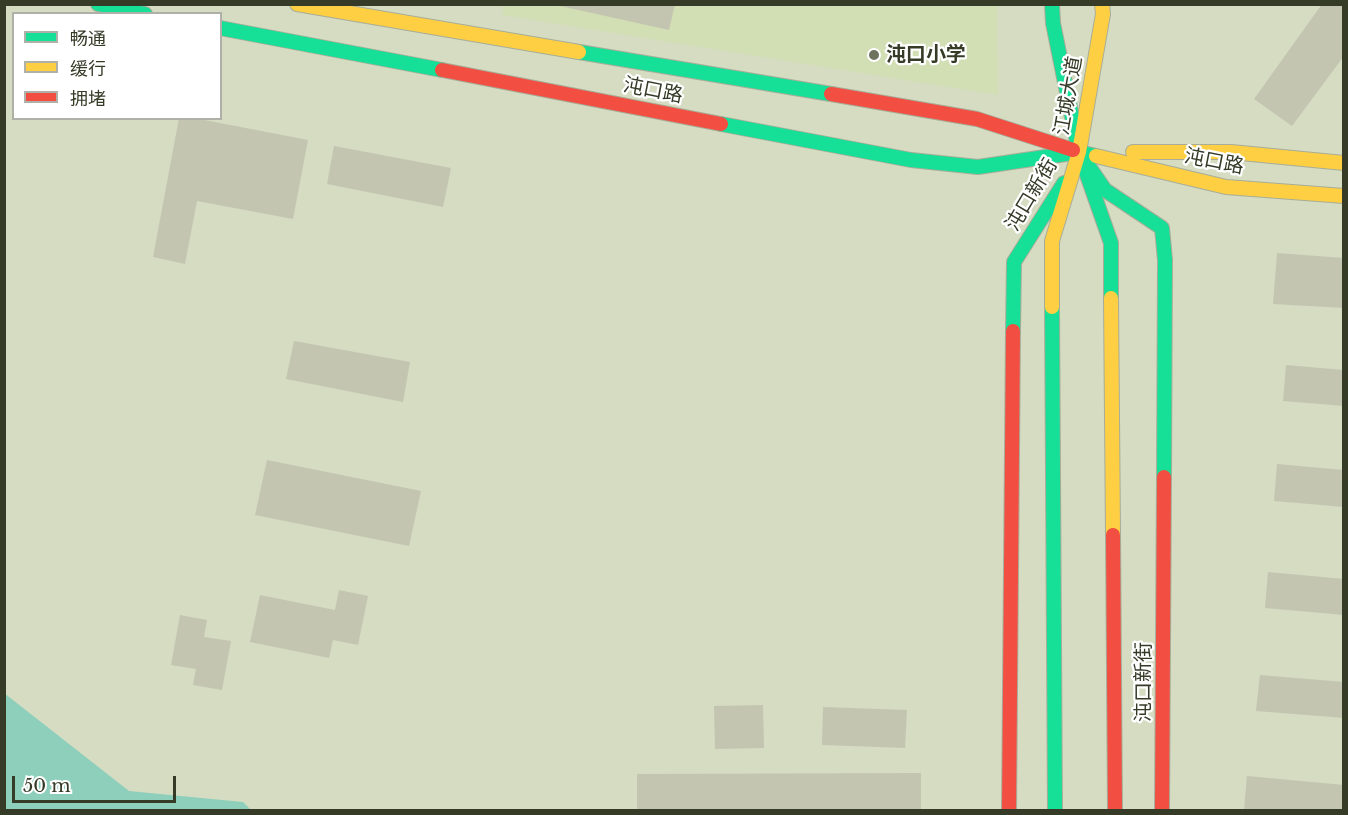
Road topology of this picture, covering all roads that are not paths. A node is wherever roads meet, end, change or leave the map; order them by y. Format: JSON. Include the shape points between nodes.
{"nodes":[{"id":1,"x":98,"y":4,"type":"edge"},
{"id":2,"x":297,"y":4,"type":"edge"},
{"id":3,"x":1052,"y":4,"type":"edge"},
{"id":4,"x":1102,"y":4,"type":"edge"},
{"id":5,"x":136,"y":12,"type":"edge"},
{"id":6,"x":222,"y":28,"type":"edge"},
{"id":7,"x":1079,"y":152,"type":"junction"},
{"id":8,"x":1344,"y":164,"type":"edge"},
{"id":9,"x":1344,"y":196,"type":"edge"},
{"id":10,"x":1009,"y":810,"type":"edge"},
{"id":11,"x":1055,"y":810,"type":"edge"},
{"id":12,"x":1115,"y":810,"type":"edge"},
{"id":13,"x":1162,"y":810,"type":"edge"}],
"edges":[{"from":1,"to":5,"type":"main road"},
{"from":2,"to":7,"type":"main road","name":"沌口路","via":[[977,119]]},
{"from":3,"to":7,"type":"main road","name":"江城大道"},
{"from":4,"to":7,"type":"main road","name":"江城大道"},
{"from":6,"to":7,"type":"main road","name":"沌口路","via":[[911,160],[978,167]]},
{"from":7,"to":8,"type":"main road","name":"沌口路","via":[[1231,152]]},
{"from":7,"to":9,"type":"main road","name":"沌口路","via":[[1226,187]]},
{"from":7,"to":10,"type":"main road","name":"沌口新街","via":[[1059,194],[1014,262]]},
{"from":7,"to":11,"type":"main road","via":[[1052,241]]},
{"from":7,"to":12,"type":"main road","via":[[1111,243]]},
{"from":7,"to":13,"type":"main road","name":"沌口新街","via":[[1105,190],[1162,228]]}]}
